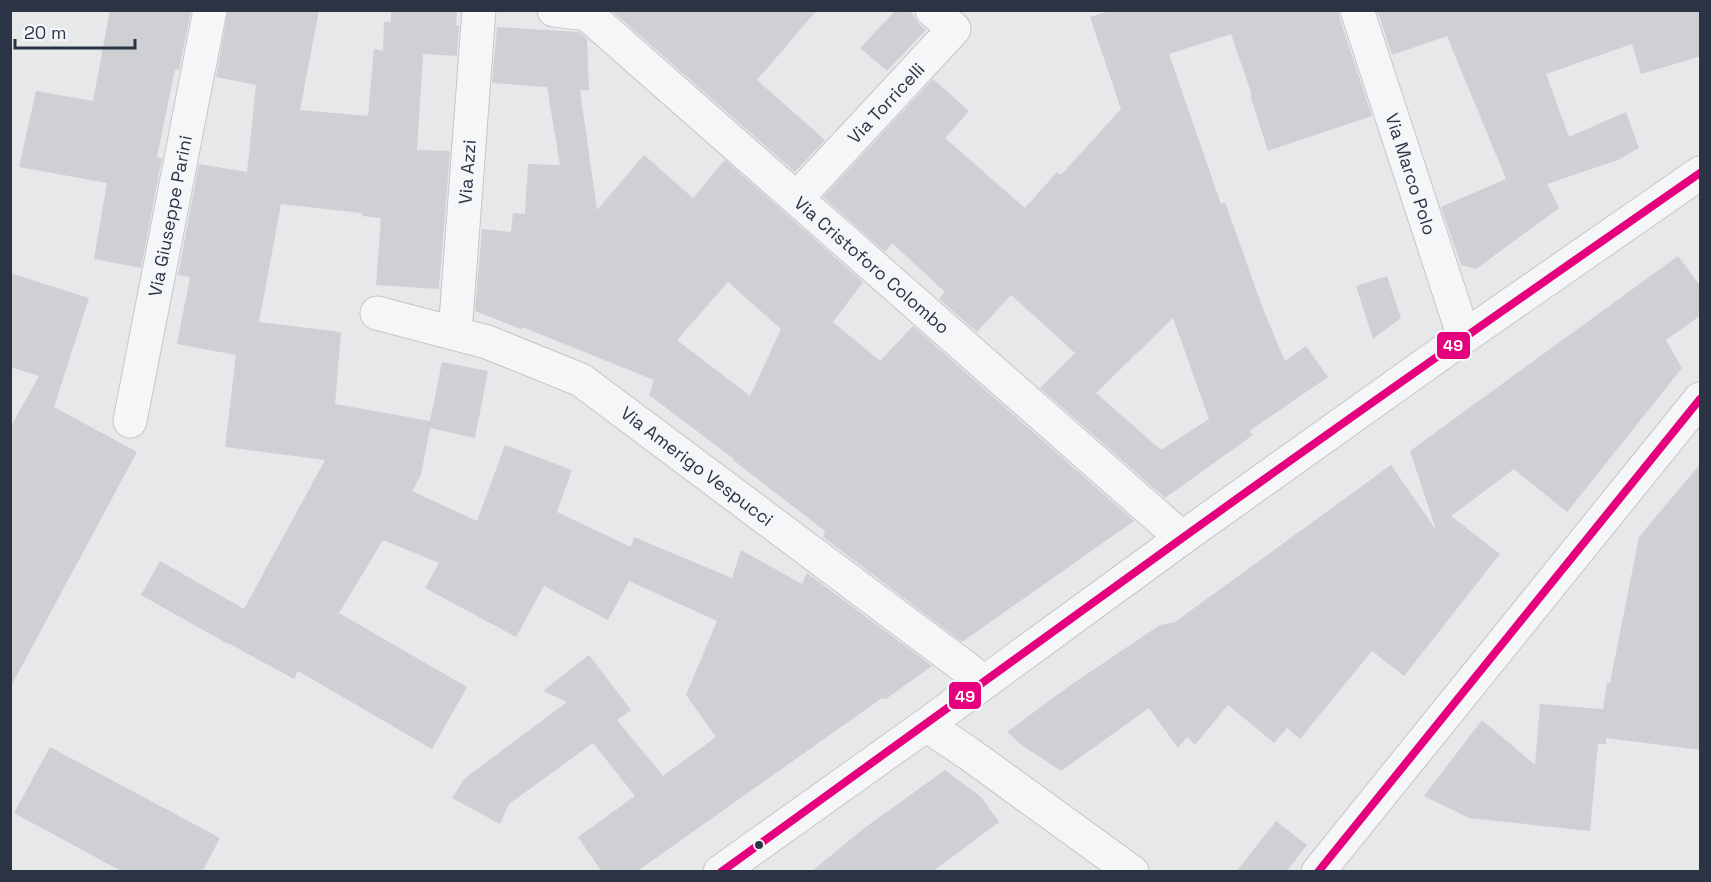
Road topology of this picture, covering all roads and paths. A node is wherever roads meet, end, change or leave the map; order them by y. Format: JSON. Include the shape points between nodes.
{"nodes":[{"id":1,"x":210,"y":10,"type":"edge"},
{"id":2,"x":479,"y":10,"type":"edge"},
{"id":3,"x":554,"y":10,"type":"edge"},
{"id":4,"x":932,"y":10,"type":"edge"},
{"id":5,"x":1357,"y":10,"type":"edge"},
{"id":6,"x":1701,"y":174,"type":"edge"},
{"id":7,"x":797,"y":198,"type":"junction"},
{"id":8,"x":377,"y":313,"type":"dead end"},
{"id":9,"x":455,"y":333,"type":"junction"},
{"id":10,"x":1464,"y":337,"type":"junction"},
{"id":11,"x":1701,"y":399,"type":"edge"},
{"id":12,"x":130,"y":421,"type":"dead end"},
{"id":13,"x":1182,"y":538,"type":"junction"},
{"id":14,"x":984,"y":682,"type":"junction"},
{"id":15,"x":926,"y":725,"type":"junction"},
{"id":16,"x":720,"y":872,"type":"edge"},
{"id":17,"x":1132,"y":872,"type":"edge"},
{"id":18,"x":1318,"y":872,"type":"edge"}],
"edges":[{"from":1,"to":12,"type":"street","name":"Via Giuseppe Parini"},
{"from":2,"to":9,"type":"street","name":"Via Azzi"},
{"from":3,"to":7,"type":"street","name":"Via Cristoforo Colombo","via":[[587,14]]},
{"from":4,"to":7,"type":"street","name":"Via Torricelli","via":[[954,29]]},
{"from":5,"to":10,"type":"street","name":"Via Marco Polo"},
{"from":6,"to":10,"type":"street"},
{"from":7,"to":13,"type":"street","name":"Via Cristoforo Colombo"},
{"from":8,"to":9,"type":"street","name":"Via Amerigo Vespucci"},
{"from":9,"to":14,"type":"street","name":"Via Amerigo Vespucci","via":[[581,380]]},
{"from":10,"to":13,"type":"street"},
{"from":11,"to":18,"type":"street"},
{"from":13,"to":14,"type":"street"},
{"from":14,"to":15,"type":"street"},
{"from":15,"to":16,"type":"street"},
{"from":15,"to":17,"type":"street"}]}
